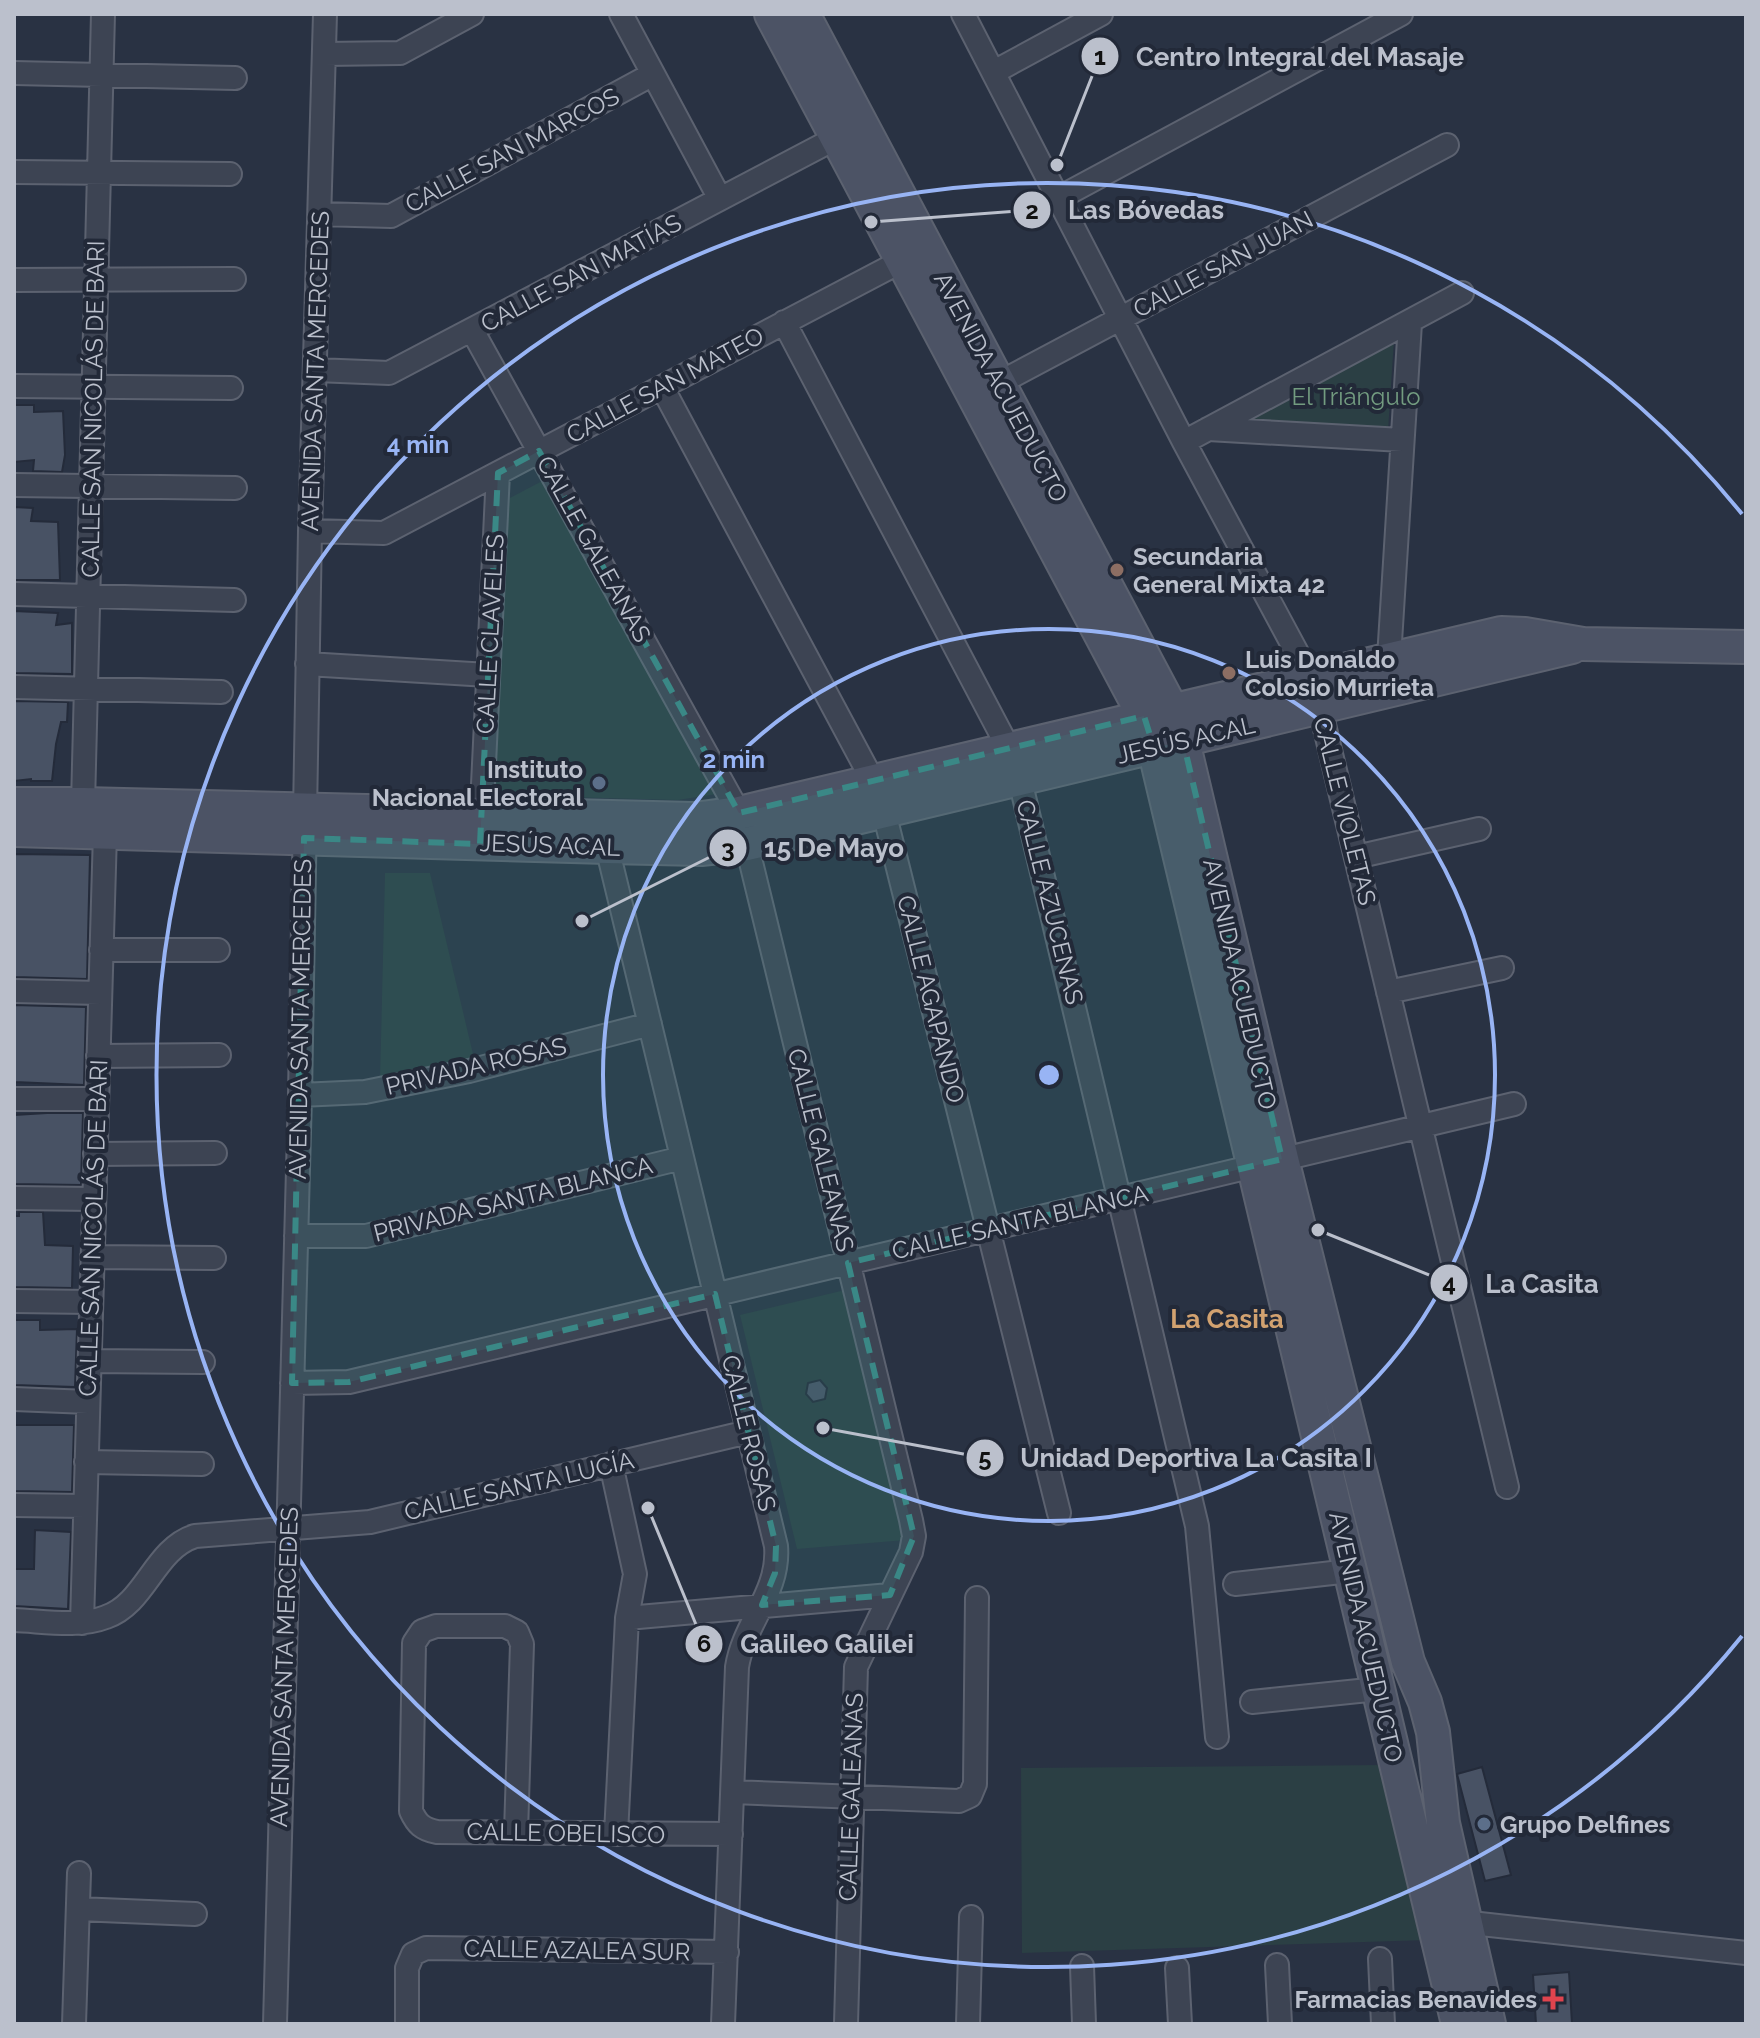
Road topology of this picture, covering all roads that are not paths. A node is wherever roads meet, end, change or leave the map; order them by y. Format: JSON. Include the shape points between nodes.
{"nodes":[{"id":1,"x":103,"y":14,"type":"edge"},
{"id":2,"x":325,"y":14,"type":"edge"},
{"id":3,"x":472,"y":14,"type":"edge"},
{"id":4,"x":621,"y":14,"type":"edge"},
{"id":5,"x":963,"y":14,"type":"edge"},
{"id":6,"x":1101,"y":14,"type":"edge"},
{"id":7,"x":1401,"y":14,"type":"edge"},
{"id":8,"x":788,"y":17,"type":"edge"},
{"id":9,"x":324,"y":54,"type":"junction"},
{"id":10,"x":994,"y":72,"type":"junction"},
{"id":11,"x":14,"y":73,"type":"edge"},
{"id":12,"x":653,"y":74,"type":"junction"},
{"id":13,"x":101,"y":75,"type":"junction"},
{"id":14,"x":235,"y":78,"type":"dead end"},
{"id":15,"x":836,"y":138,"type":"junction"},
{"id":16,"x":1447,"y":145,"type":"dead end"},
{"id":17,"x":14,"y":172,"type":"edge"},
{"id":18,"x":99,"y":172,"type":"junction"},
{"id":19,"x":230,"y":174,"type":"dead end"},
{"id":20,"x":1059,"y":198,"type":"junction"},
{"id":21,"x":720,"y":199,"type":"junction"},
{"id":22,"x":320,"y":214,"type":"junction"},
{"id":23,"x":914,"y":254,"type":"junction"},
{"id":24,"x":234,"y":279,"type":"dead end"},
{"id":25,"x":14,"y":280,"type":"edge"},
{"id":26,"x":96,"y":280,"type":"junction"},
{"id":27,"x":1462,"y":293,"type":"dead end"},
{"id":28,"x":1121,"y":318,"type":"junction"},
{"id":29,"x":784,"y":322,"type":"junction"},
{"id":30,"x":1410,"y":323,"type":"junction"},
{"id":31,"x":472,"y":330,"type":"junction"},
{"id":32,"x":316,"y":370,"type":"junction"},
{"id":33,"x":999,"y":383,"type":"junction"},
{"id":34,"x":14,"y":386,"type":"edge"},
{"id":35,"x":94,"y":386,"type":"junction"},
{"id":36,"x":662,"y":387,"type":"junction"},
{"id":37,"x":231,"y":388,"type":"dead end"},
{"id":38,"x":1208,"y":429,"type":"junction"},
{"id":39,"x":1402,"y":440,"type":"junction"},
{"id":40,"x":1184,"y":442,"type":"junction"},
{"id":41,"x":539,"y":451,"type":"junction"},
{"id":42,"x":498,"y":473,"type":"junction"},
{"id":43,"x":14,"y":485,"type":"edge"},
{"id":44,"x":91,"y":487,"type":"junction"},
{"id":45,"x":235,"y":488,"type":"dead end"},
{"id":46,"x":310,"y":531,"type":"junction"},
{"id":47,"x":14,"y":594,"type":"edge"},
{"id":48,"x":89,"y":595,"type":"junction"},
{"id":49,"x":234,"y":600,"type":"dead end"},
{"id":50,"x":1583,"y":644,"type":"junction"},
{"id":51,"x":1746,"y":647,"type":"edge"},
{"id":52,"x":1389,"y":658,"type":"junction"},
{"id":53,"x":307,"y":664,"type":"junction"},
{"id":54,"x":488,"y":675,"type":"junction"},
{"id":55,"x":1310,"y":677,"type":"junction"},
{"id":56,"x":14,"y":687,"type":"edge"},
{"id":57,"x":86,"y":688,"type":"junction"},
{"id":58,"x":1396,"y":691,"type":"junction"},
{"id":59,"x":221,"y":692,"type":"dead end"},
{"id":60,"x":1320,"y":708,"type":"junction"},
{"id":61,"x":1158,"y":713,"type":"junction"},
{"id":62,"x":1168,"y":744,"type":"junction"},
{"id":63,"x":1009,"y":749,"type":"junction"},
{"id":64,"x":1020,"y":780,"type":"junction"},
{"id":65,"x":873,"y":781,"type":"junction"},
{"id":66,"x":14,"y":804,"type":"edge"},
{"id":67,"x":83,"y":804,"type":"junction"},
{"id":68,"x":884,"y":812,"type":"junction"},
{"id":69,"x":304,"y":824,"type":"junction"},
{"id":70,"x":743,"y":828,"type":"junction"},
{"id":71,"x":480,"y":829,"type":"junction"},
{"id":72,"x":1479,"y":829,"type":"dead end"},
{"id":73,"x":14,"y":830,"type":"edge"},
{"id":74,"x":105,"y":833,"type":"junction"},
{"id":75,"x":607,"y":847,"type":"junction"},
{"id":76,"x":1356,"y":857,"type":"junction"},
{"id":77,"x":101,"y":950,"type":"junction"},
{"id":78,"x":218,"y":950,"type":"dead end"},
{"id":79,"x":1502,"y":968,"type":"dead end"},
{"id":80,"x":14,"y":991,"type":"edge"},
{"id":81,"x":1388,"y":992,"type":"junction"},
{"id":82,"x":100,"y":993,"type":"junction"},
{"id":83,"x":650,"y":1024,"type":"junction"},
{"id":84,"x":219,"y":1055,"type":"dead end"},
{"id":85,"x":98,"y":1056,"type":"junction"},
{"id":86,"x":300,"y":1095,"type":"junction"},
{"id":87,"x":14,"y":1099,"type":"edge"},
{"id":88,"x":97,"y":1099,"type":"junction"},
{"id":89,"x":1514,"y":1104,"type":"dead end"},
{"id":90,"x":1421,"y":1126,"type":"junction"},
{"id":91,"x":215,"y":1153,"type":"dead end"},
{"id":92,"x":95,"y":1154,"type":"junction"},
{"id":93,"x":682,"y":1158,"type":"junction"},
{"id":94,"x":1268,"y":1163,"type":"junction"},
{"id":95,"x":14,"y":1198,"type":"edge"},
{"id":96,"x":1121,"y":1198,"type":"junction"},
{"id":97,"x":94,"y":1199,"type":"junction"},
{"id":98,"x":989,"y":1229,"type":"junction"},
{"id":99,"x":296,"y":1236,"type":"junction"},
{"id":100,"x":92,"y":1257,"type":"junction"},
{"id":101,"x":214,"y":1258,"type":"dead end"},
{"id":102,"x":848,"y":1263,"type":"junction"},
{"id":103,"x":715,"y":1294,"type":"junction"},
{"id":104,"x":14,"y":1301,"type":"edge"},
{"id":105,"x":91,"y":1302,"type":"junction"},
{"id":106,"x":89,"y":1361,"type":"junction"},
{"id":107,"x":203,"y":1362,"type":"dead end"},
{"id":108,"x":292,"y":1383,"type":"junction"},
{"id":109,"x":14,"y":1399,"type":"edge"},
{"id":110,"x":88,"y":1402,"type":"junction"},
{"id":111,"x":748,"y":1432,"type":"junction"},
{"id":112,"x":86,"y":1462,"type":"junction"},
{"id":113,"x":202,"y":1464,"type":"dead end"},
{"id":114,"x":611,"y":1464,"type":"junction"},
{"id":115,"x":1507,"y":1487,"type":"dead end"},
{"id":116,"x":14,"y":1505,"type":"edge"},
{"id":117,"x":85,"y":1506,"type":"junction"},
{"id":118,"x":1059,"y":1513,"type":"dead end"},
{"id":119,"x":288,"y":1530,"type":"junction"},
{"id":120,"x":1350,"y":1571,"type":"junction"},
{"id":121,"x":1235,"y":1584,"type":"dead end"},
{"id":122,"x":890,"y":1595,"type":"junction"},
{"id":123,"x":977,"y":1598,"type":"dead end"},
{"id":124,"x":762,"y":1605,"type":"junction"},
{"id":125,"x":627,"y":1618,"type":"junction"},
{"id":126,"x":14,"y":1620,"type":"edge"},
{"id":127,"x":82,"y":1623,"type":"junction"},
{"id":128,"x":1378,"y":1689,"type":"junction"},
{"id":129,"x":1252,"y":1702,"type":"dead end"},
{"id":130,"x":1217,"y":1737,"type":"dead end"},
{"id":131,"x":733,"y":1792,"type":"junction"},
{"id":132,"x":850,"y":1797,"type":"junction"},
{"id":133,"x":516,"y":1832,"type":"junction"},
{"id":134,"x":616,"y":1834,"type":"junction"},
{"id":135,"x":731,"y":1834,"type":"junction"},
{"id":136,"x":79,"y":1873,"type":"dead end"},
{"id":137,"x":78,"y":1909,"type":"junction"},
{"id":138,"x":195,"y":1914,"type":"dead end"},
{"id":139,"x":971,"y":1917,"type":"dead end"},
{"id":140,"x":1448,"y":1920,"type":"junction"},
{"id":141,"x":727,"y":1952,"type":"junction"},
{"id":142,"x":1746,"y":1953,"type":"edge"},
{"id":143,"x":1380,"y":1959,"type":"dead end"},
{"id":144,"x":1277,"y":1965,"type":"dead end"},
{"id":145,"x":1082,"y":1966,"type":"dead end"},
{"id":146,"x":1177,"y":1968,"type":"dead end"},
{"id":147,"x":74,"y":2024,"type":"edge"},
{"id":148,"x":275,"y":2024,"type":"edge"},
{"id":149,"x":407,"y":2024,"type":"edge"},
{"id":150,"x":723,"y":2024,"type":"edge"},
{"id":151,"x":846,"y":2024,"type":"edge"},
{"id":152,"x":968,"y":2024,"type":"edge"},
{"id":153,"x":1084,"y":2024,"type":"edge"},
{"id":154,"x":1180,"y":2024,"type":"edge"},
{"id":155,"x":1280,"y":2024,"type":"edge"},
{"id":156,"x":1383,"y":2024,"type":"edge"},
{"id":157,"x":1458,"y":2024,"type":"edge"},
{"id":158,"x":1489,"y":2024,"type":"edge"}],
"edges":[{"from":1,"to":13,"type":"street","name":"CALLE SAN NICOLÁS DE BARI"},
{"from":2,"to":9,"type":"street","name":"AVENIDA SANTA MERCEDES"},
{"from":3,"to":9,"type":"street","via":[[400,53]]},
{"from":4,"to":12,"type":"street"},
{"from":5,"to":10,"type":"street","name":"CALLE VIOLETAS"},
{"from":6,"to":10,"type":"street"},
{"from":7,"to":20,"type":"street"},
{"from":8,"to":15,"type":"street","name":"AVENIDA ACUEDUCTO"},
{"from":8,"to":23,"type":"street","name":"AVENIDA ACUEDUCTO"},
{"from":9,"to":22,"type":"street","name":"AVENIDA SANTA MERCEDES"},
{"from":10,"to":20,"type":"street","name":"CALLE VIOLETAS"},
{"from":11,"to":13,"type":"street"},
{"from":12,"to":21,"type":"street"},
{"from":12,"to":22,"type":"street","name":"CALLE SAN MARCOS","via":[[391,216]]},
{"from":13,"to":14,"type":"street"},
{"from":13,"to":18,"type":"street","name":"CALLE SAN NICOLÁS DE BARI"},
{"from":15,"to":21,"type":"street","name":"CALLE SAN MATÍAS"},
{"from":15,"to":23,"type":"street","name":"AVENIDA ACUEDUCTO"},
{"from":16,"to":28,"type":"street","name":"CALLE SAN JUAN"},
{"from":17,"to":18,"type":"street"},
{"from":18,"to":19,"type":"street"},
{"from":18,"to":26,"type":"street","name":"CALLE SAN NICOLÁS DE BARI"},
{"from":20,"to":28,"type":"street","name":"CALLE VIOLETAS"},
{"from":21,"to":31,"type":"street","name":"CALLE SAN MATÍAS"},
{"from":22,"to":32,"type":"street","name":"AVENIDA SANTA MERCEDES"},
{"from":23,"to":29,"type":"street","name":"CALLE SAN MATEO"},
{"from":23,"to":33,"type":"street","name":"AVENIDA ACUEDUCTO"},
{"from":23,"to":61,"type":"street","name":"AVENIDA ACUEDUCTO"},
{"from":24,"to":26,"type":"street"},
{"from":25,"to":26,"type":"street"},
{"from":26,"to":35,"type":"street","name":"CALLE SAN NICOLÁS DE BARI"},
{"from":27,"to":30,"type":"street"},
{"from":28,"to":33,"type":"street","name":"CALLE SAN JUAN"},
{"from":28,"to":40,"type":"street","name":"CALLE VIOLETAS"},
{"from":29,"to":36,"type":"street","name":"CALLE SAN MATEO"},
{"from":29,"to":63,"type":"street","name":"CALLE AZUCENAS"},
{"from":30,"to":38,"type":"street"},
{"from":30,"to":39,"type":"street"},
{"from":31,"to":32,"type":"street","name":"CALLE SAN MATÍAS","via":[[389,373]]},
{"from":31,"to":41,"type":"street","name":"CALLE GALEANAS"},
{"from":32,"to":46,"type":"street","name":"AVENIDA SANTA MERCEDES"},
{"from":33,"to":61,"type":"street","name":"AVENIDA ACUEDUCTO"},
{"from":34,"to":35,"type":"street"},
{"from":35,"to":37,"type":"street"},
{"from":35,"to":44,"type":"street","name":"CALLE SAN NICOLÁS DE BARI"},
{"from":36,"to":41,"type":"street","name":"CALLE SAN MATEO"},
{"from":36,"to":65,"type":"street","name":"CALLE AGAPANDO"},
{"from":38,"to":39,"type":"street"},
{"from":38,"to":40,"type":"street"},
{"from":39,"to":52,"type":"street"},
{"from":40,"to":55,"type":"street","name":"CALLE VIOLETAS"},
{"from":41,"to":42,"type":"street","name":"CALLE SAN MATEO"},
{"from":41,"to":70,"type":"street","name":"CALLE GALEANAS"},
{"from":42,"to":46,"type":"street","name":"CALLE SAN MATEO","via":[[384,533]]},
{"from":42,"to":54,"type":"street","name":"CALLE CLAVELES"},
{"from":43,"to":44,"type":"street"},
{"from":44,"to":45,"type":"street"},
{"from":44,"to":48,"type":"street","name":"CALLE SAN NICOLÁS DE BARI"},
{"from":46,"to":53,"type":"street","name":"AVENIDA SANTA MERCEDES"},
{"from":47,"to":48,"type":"street"},
{"from":48,"to":49,"type":"street"},
{"from":48,"to":57,"type":"street","name":"CALLE SAN NICOLÁS DE BARI"},
{"from":50,"to":51,"type":"street"},
{"from":50,"to":52,"type":"street","name":"JESÚS ACAL","via":[[1501,633]]},
{"from":50,"to":58,"type":"street","name":"JESÚS ACAL"},
{"from":52,"to":55,"type":"street","name":"JESÚS ACAL"},
{"from":52,"to":58,"type":"street"},
{"from":53,"to":54,"type":"street"},
{"from":53,"to":69,"type":"street","name":"AVENIDA SANTA MERCEDES"},
{"from":54,"to":71,"type":"street","name":"CALLE CLAVELES"},
{"from":55,"to":60,"type":"street","name":"CALLE VIOLETAS"},
{"from":55,"to":61,"type":"street","name":"JESÚS ACAL"},
{"from":56,"to":57,"type":"street"},
{"from":57,"to":59,"type":"street"},
{"from":57,"to":67,"type":"street","name":"CALLE SAN NICOLÁS DE BARI"},
{"from":58,"to":60,"type":"street","name":"JESÚS ACAL"},
{"from":60,"to":62,"type":"street","name":"JESÚS ACAL"},
{"from":60,"to":76,"type":"street","name":"CALLE VIOLETAS"},
{"from":61,"to":62,"type":"street","name":"AVENIDA ACUEDUCTO"},
{"from":61,"to":63,"type":"street","name":"JESÚS ACAL"},
{"from":62,"to":64,"type":"street","name":"JESÚS ACAL"},
{"from":62,"to":94,"type":"street","name":"AVENIDA ACUEDUCTO"},
{"from":63,"to":64,"type":"street","name":"CALLE AZUCENAS"},
{"from":63,"to":65,"type":"street","name":"JESÚS ACAL"},
{"from":64,"to":68,"type":"street","name":"JESÚS ACAL"},
{"from":64,"to":96,"type":"street","name":"CALLE AZUCENAS"},
{"from":65,"to":68,"type":"street","name":"CALLE AGAPANDO"},
{"from":65,"to":70,"type":"street","name":"JESÚS ACAL"},
{"from":66,"to":67,"type":"street","name":"JESÚS ACAL"},
{"from":67,"to":69,"type":"street","name":"JESÚS ACAL"},
{"from":68,"to":70,"type":"street","name":"JESÚS ACAL"},
{"from":68,"to":98,"type":"street","name":"CALLE AGAPANDO"},
{"from":69,"to":71,"type":"street","name":"JESÚS ACAL"},
{"from":69,"to":74,"type":"street","name":"JESÚS ACAL"},
{"from":69,"to":86,"type":"street","name":"AVENIDA SANTA MERCEDES"},
{"from":70,"to":71,"type":"street","name":"JESÚS ACAL","via":[[694,819]]},
{"from":70,"to":75,"type":"street","name":"JESÚS ACAL","via":[[701,849]]},
{"from":70,"to":102,"type":"street","name":"CALLE GALEANAS"},
{"from":71,"to":75,"type":"street","name":"JESÚS ACAL"},
{"from":72,"to":76,"type":"street"},
{"from":73,"to":74,"type":"street","name":"JESÚS ACAL"},
{"from":74,"to":77,"type":"street","name":"CALLE SAN NICOLÁS DE BARI"},
{"from":75,"to":83,"type":"street","name":"CALLE ROSAS"},
{"from":76,"to":81,"type":"street","name":"CALLE VIOLETAS"},
{"from":77,"to":78,"type":"street"},
{"from":77,"to":82,"type":"street","name":"CALLE SAN NICOLÁS DE BARI"},
{"from":79,"to":81,"type":"street"},
{"from":80,"to":82,"type":"street"},
{"from":81,"to":90,"type":"street","name":"CALLE VIOLETAS"},
{"from":82,"to":85,"type":"street","name":"CALLE SAN NICOLÁS DE BARI"},
{"from":83,"to":86,"type":"street","name":"PRIVADA ROSAS","via":[[469,1071],[365,1092]]},
{"from":83,"to":93,"type":"street","name":"CALLE ROSAS"},
{"from":84,"to":85,"type":"street"},
{"from":85,"to":88,"type":"street","name":"CALLE SAN NICOLÁS DE BARI"},
{"from":86,"to":99,"type":"street","name":"AVENIDA SANTA MERCEDES"},
{"from":87,"to":88,"type":"street"},
{"from":88,"to":92,"type":"street","name":"CALLE SAN NICOLÁS DE BARI"},
{"from":89,"to":90,"type":"street","name":"CALLE SANTA BLANCA"},
{"from":90,"to":94,"type":"street","name":"CALLE SANTA BLANCA"},
{"from":90,"to":115,"type":"street","name":"CALLE VIOLETAS"},
{"from":91,"to":92,"type":"street"},
{"from":92,"to":97,"type":"street","name":"CALLE SAN NICOLÁS DE BARI"},
{"from":93,"to":99,"type":"street","name":"PRIVADA SANTA BLANCA","via":[[366,1236]]},
{"from":93,"to":103,"type":"street","name":"CALLE ROSAS"},
{"from":94,"to":96,"type":"street","name":"CALLE SANTA BLANCA"},
{"from":94,"to":120,"type":"street","name":"AVENIDA ACUEDUCTO"},
{"from":94,"to":140,"type":"street","name":"AVENIDA ACUEDUCTO","via":[[1408,1662],[1433,1732]]},
{"from":95,"to":97,"type":"street"},
{"from":96,"to":98,"type":"street","name":"CALLE SANTA BLANCA"},
{"from":96,"to":130,"type":"street","name":"CALLE AZUCENAS","via":[[1197,1526]]},
{"from":97,"to":100,"type":"street","name":"CALLE SAN NICOLÁS DE BARI"},
{"from":98,"to":102,"type":"street","name":"CALLE SANTA BLANCA"},
{"from":98,"to":118,"type":"street","name":"CALLE AGAPANDO"},
{"from":99,"to":108,"type":"street","name":"AVENIDA SANTA MERCEDES"},
{"from":100,"to":101,"type":"street"},
{"from":100,"to":105,"type":"street","name":"CALLE SAN NICOLÁS DE BARI"},
{"from":102,"to":103,"type":"street","name":"CALLE SANTA BLANCA"},
{"from":102,"to":122,"type":"street","name":"CALLE GALEANAS","via":[[914,1536]]},
{"from":103,"to":108,"type":"street","name":"CALLE SANTA BLANCA","via":[[349,1382]]},
{"from":103,"to":111,"type":"street","name":"CALLE ROSAS"},
{"from":104,"to":105,"type":"street"},
{"from":105,"to":106,"type":"street","name":"CALLE SAN NICOLÁS DE BARI"},
{"from":106,"to":107,"type":"street"},
{"from":106,"to":110,"type":"street","name":"CALLE SAN NICOLÁS DE BARI"},
{"from":108,"to":119,"type":"street","name":"AVENIDA SANTA MERCEDES"},
{"from":109,"to":110,"type":"street"},
{"from":110,"to":112,"type":"street","name":"CALLE SAN NICOLÁS DE BARI"},
{"from":111,"to":114,"type":"street","name":"CALLE SANTA LUCÍA"},
{"from":111,"to":124,"type":"street","name":"CALLE ROSAS","via":[[777,1559]]},
{"from":112,"to":113,"type":"street"},
{"from":112,"to":117,"type":"street","name":"CALLE SAN NICOLÁS DE BARI"},
{"from":114,"to":119,"type":"street","name":"CALLE SANTA LUCÍA","via":[[370,1522]]},
{"from":114,"to":125,"type":"street","via":[[635,1574]]},
{"from":116,"to":117,"type":"street"},
{"from":117,"to":127,"type":"street","name":"CALLE SAN NICOLÁS DE BARI"},
{"from":119,"to":127,"type":"street","name":"CALLE SANTA LUCÍA","via":[[181,1540],[119,1611]]},
{"from":119,"to":148,"type":"street","name":"AVENIDA SANTA MERCEDES"},
{"from":120,"to":121,"type":"street"},
{"from":120,"to":128,"type":"street","name":"AVENIDA ACUEDUCTO"},
{"from":122,"to":124,"type":"street"},
{"from":122,"to":132,"type":"street","name":"CALLE GALEANAS","via":[[856,1667]]},
{"from":123,"to":132,"type":"street","via":[[975,1784],[970,1796],[959,1801]]},
{"from":124,"to":125,"type":"street"},
{"from":124,"to":131,"type":"street","name":"CALLE ROSAS","via":[[740,1648],[737,1667]]},
{"from":125,"to":134,"type":"street"},
{"from":126,"to":127,"type":"street"},
{"from":128,"to":129,"type":"street"},
{"from":128,"to":140,"type":"street","name":"AVENIDA ACUEDUCTO"},
{"from":131,"to":132,"type":"street"},
{"from":131,"to":135,"type":"street","name":"CALLE ROSAS"},
{"from":132,"to":151,"type":"street","name":"CALLE GALEANAS"},
{"from":133,"to":133,"type":"street","name":"CALLE OBELISCO","via":[[522,1644],[517,1632],[505,1626],[436,1626],[422,1631],[414,1643],[411,1811],[416,1823],[425,1830]]},
{"from":133,"to":134,"type":"street","name":"CALLE OBELISCO"},
{"from":134,"to":135,"type":"street","name":"CALLE OBELISCO"},
{"from":135,"to":141,"type":"street","name":"CALLE ROSAS"},
{"from":136,"to":137,"type":"street"},
{"from":137,"to":138,"type":"street"},
{"from":137,"to":147,"type":"street"},
{"from":139,"to":152,"type":"street"},
{"from":140,"to":142,"type":"street"},
{"from":140,"to":157,"type":"street","name":"AVENIDA ACUEDUCTO"},
{"from":140,"to":158,"type":"street","name":"AVENIDA ACUEDUCTO"},
{"from":141,"to":149,"type":"street","name":"CALLE AZALEA SUR","via":[[426,1948],[413,1954],[407,1968]]},
{"from":141,"to":150,"type":"street","name":"CALLE ROSAS"},
{"from":143,"to":156,"type":"street"},
{"from":144,"to":155,"type":"street"},
{"from":145,"to":153,"type":"street"},
{"from":146,"to":154,"type":"street"}]}
